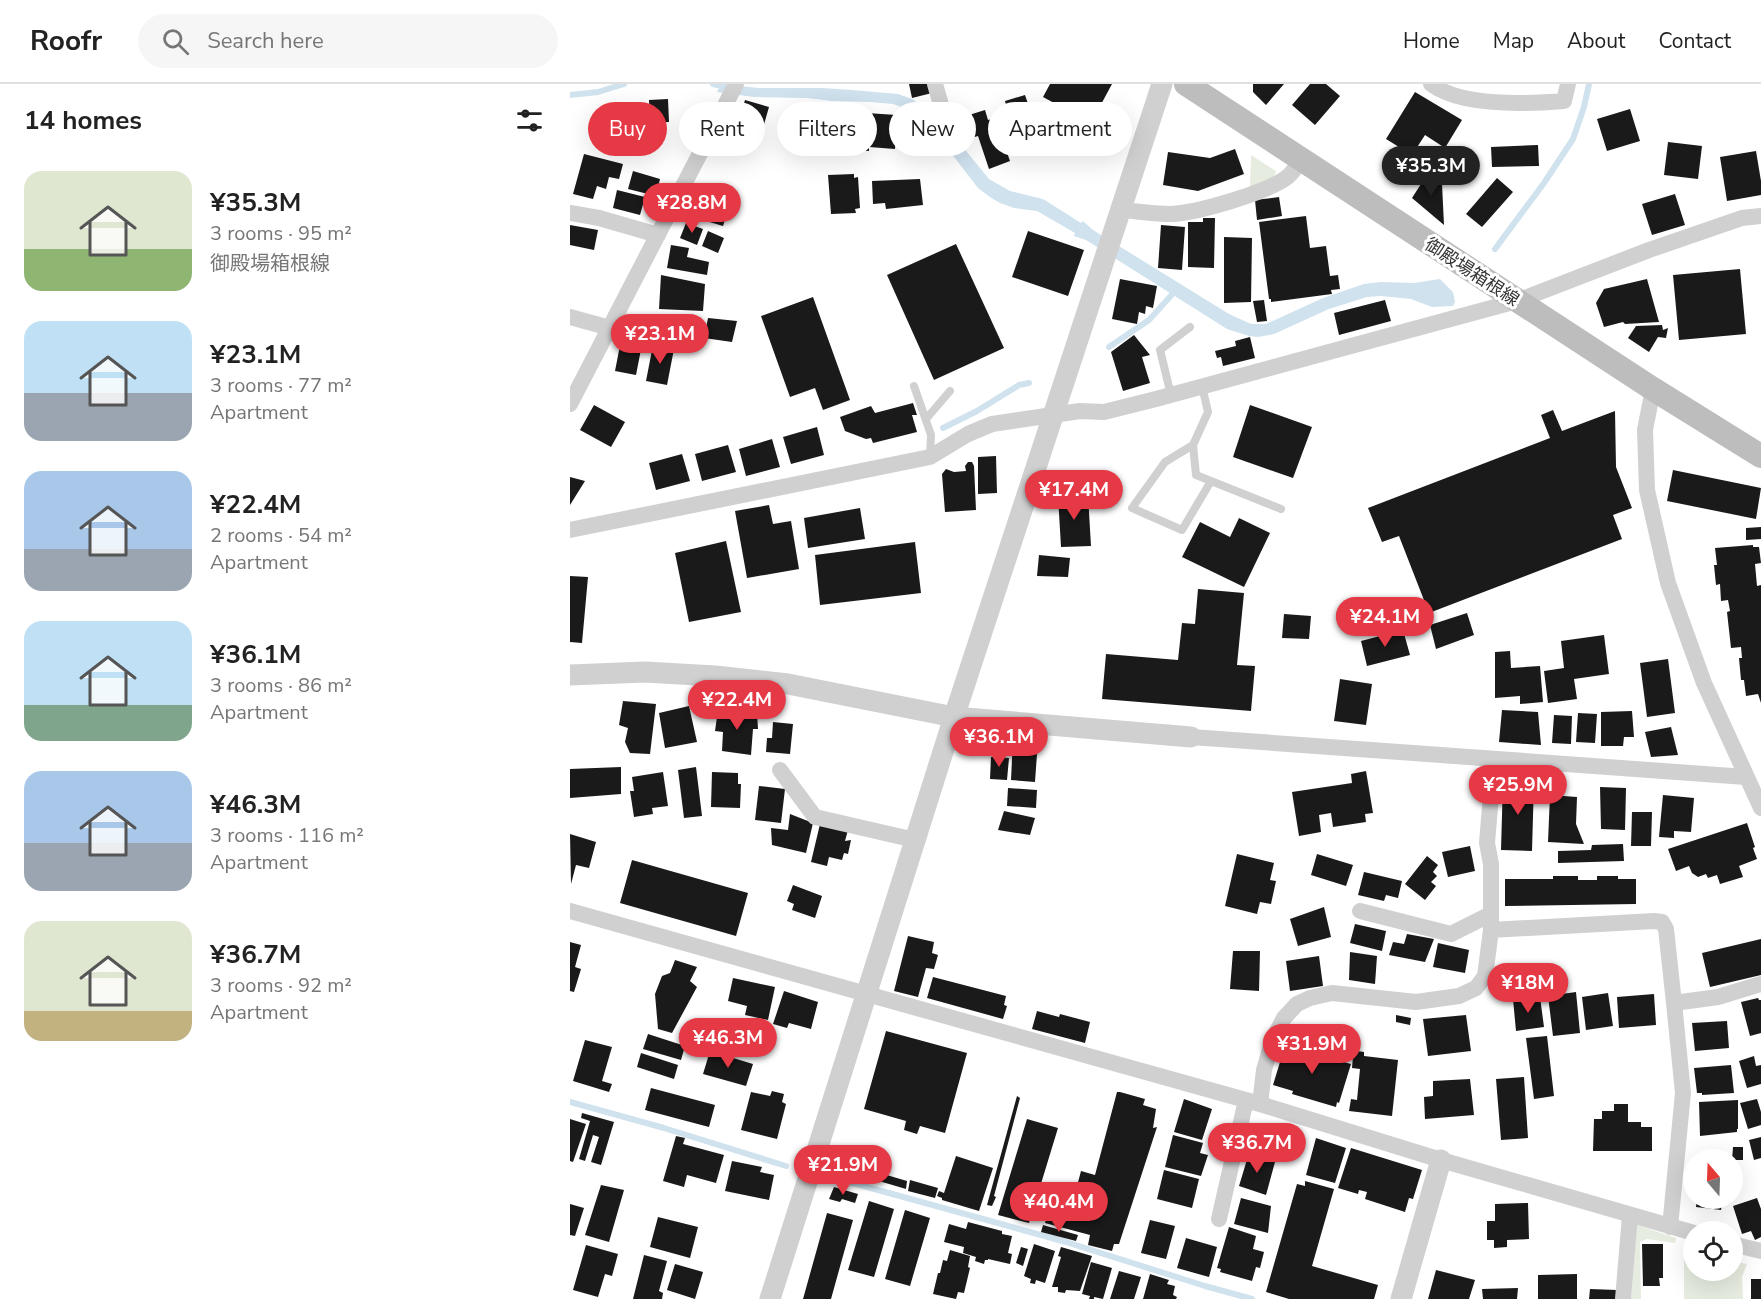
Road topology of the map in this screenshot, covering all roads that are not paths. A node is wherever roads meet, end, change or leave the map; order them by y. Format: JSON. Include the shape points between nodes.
{"nodes":[{"id":1,"x":736,"y":84,"type":"edge"},
{"id":2,"x":935,"y":84,"type":"edge"},
{"id":3,"x":1162,"y":84,"type":"edge"},
{"id":4,"x":1186,"y":84,"type":"edge"},
{"id":5,"x":1431,"y":84,"type":"edge"},
{"id":6,"x":1568,"y":84,"type":"edge"},
{"id":7,"x":1471,"y":92,"type":"edge"},
{"id":8,"x":940,"y":102,"type":"edge"},
{"id":9,"x":1301,"y":160,"type":"junction"},
{"id":10,"x":1120,"y":210,"type":"junction"},
{"id":11,"x":570,"y":213,"type":"edge"},
{"id":12,"x":1761,"y":216,"type":"edge"},
{"id":13,"x":658,"y":235,"type":"junction"},
{"id":14,"x":1517,"y":301,"type":"junction"},
{"id":15,"x":570,"y":317,"type":"edge"},
{"id":16,"x":1190,"y":327,"type":"dead end"},
{"id":17,"x":610,"y":328,"type":"junction"},
{"id":18,"x":914,"y":386,"type":"dead end"},
{"id":19,"x":1203,"y":386,"type":"junction"},
{"id":20,"x":1653,"y":389,"type":"junction"},
{"id":21,"x":950,"y":391,"type":"dead end"},
{"id":22,"x":1171,"y":395,"type":"junction"},
{"id":23,"x":570,"y":404,"type":"edge"},
{"id":24,"x":1052,"y":415,"type":"junction"},
{"id":25,"x":926,"y":419,"type":"junction"},
{"id":26,"x":1192,"y":445,"type":"junction"},
{"id":27,"x":1761,"y":456,"type":"edge"},
{"id":28,"x":930,"y":457,"type":"junction"},
{"id":29,"x":1211,"y":480,"type":"junction"},
{"id":30,"x":1281,"y":509,"type":"dead end"},
{"id":31,"x":570,"y":530,"type":"edge"},
{"id":32,"x":570,"y":675,"type":"edge"},
{"id":33,"x":954,"y":717,"type":"junction"},
{"id":34,"x":1191,"y":737,"type":"joint"},
{"id":35,"x":1494,"y":759,"type":"junction"},
{"id":36,"x":780,"y":770,"type":"dead end"},
{"id":37,"x":1746,"y":777,"type":"junction"},
{"id":38,"x":1761,"y":808,"type":"edge"},
{"id":39,"x":915,"y":840,"type":"junction"},
{"id":40,"x":570,"y":911,"type":"edge"},
{"id":41,"x":1360,"y":911,"type":"dead end"},
{"id":42,"x":1491,"y":922,"type":"junction"},
{"id":43,"x":1761,"y":984,"type":"edge"},
{"id":44,"x":866,"y":994,"type":"junction"},
{"id":45,"x":1674,"y":1003,"type":"junction"},
{"id":46,"x":1253,"y":1102,"type":"junction"},
{"id":47,"x":1441,"y":1160,"type":"junction"},
{"id":48,"x":1630,"y":1216,"type":"junction"},
{"id":49,"x":1219,"y":1219,"type":"dead end"},
{"id":50,"x":1670,"y":1227,"type":"junction"},
{"id":51,"x":1683,"y":1230,"type":"edge"},
{"id":52,"x":1743,"y":1247,"type":"edge"},
{"id":53,"x":1761,"y":1251,"type":"edge"},
{"id":54,"x":770,"y":1299,"type":"edge"},
{"id":55,"x":1401,"y":1299,"type":"edge"},
{"id":56,"x":1623,"y":1299,"type":"edge"}],
"edges":[{"from":1,"to":13,"type":"street"},
{"from":2,"to":8,"type":"street"},
{"from":3,"to":10,"type":"street"},
{"from":4,"to":9,"type":"main road","name":"御殿場箱根線"},
{"from":5,"to":7,"type":"street","via":[[1439,90]]},
{"from":6,"to":7,"type":"street","via":[[1564,101],[1529,104]]},
{"from":9,"to":10,"type":"street","via":[[1288,177],[1234,199],[1172,214]]},
{"from":9,"to":14,"type":"main road","name":"御殿場箱根線"},
{"from":10,"to":24,"type":"street"},
{"from":11,"to":13,"type":"street"},
{"from":12,"to":14,"type":"street","via":[[1742,218],[1649,250]]},
{"from":13,"to":17,"type":"street"},
{"from":14,"to":19,"type":"street"},
{"from":14,"to":20,"type":"main road","name":"御殿場箱根線"},
{"from":15,"to":17,"type":"street"},
{"from":16,"to":22,"type":"lane","via":[[1160,350]]},
{"from":17,"to":23,"type":"street"},
{"from":18,"to":25,"type":"lane"},
{"from":19,"to":22,"type":"street"},
{"from":19,"to":26,"type":"lane","via":[[1208,412]]},
{"from":20,"to":27,"type":"main road","name":"御殿場箱根線"},
{"from":20,"to":37,"type":"street","via":[[1645,430],[1647,490],[1668,583],[1704,683]]},
{"from":21,"to":25,"type":"lane"},
{"from":22,"to":24,"type":"street","via":[[1104,412]]},
{"from":24,"to":28,"type":"street","via":[[992,424]]},
{"from":24,"to":33,"type":"street"},
{"from":25,"to":28,"type":"lane","via":[[931,435]]},
{"from":26,"to":29,"type":"lane","via":[[1196,475]]},
{"from":26,"to":29,"type":"lane","via":[[1165,462],[1132,508],[1182,530]]},
{"from":28,"to":31,"type":"street"},
{"from":29,"to":30,"type":"lane"},
{"from":32,"to":33,"type":"street","via":[[645,672],[715,676],[788,684]]},
{"from":33,"to":34,"type":"street"},
{"from":33,"to":39,"type":"street"},
{"from":34,"to":35,"type":"street"},
{"from":35,"to":37,"type":"street"},
{"from":35,"to":42,"type":"street","via":[[1487,843]]},
{"from":36,"to":39,"type":"street","via":[[815,817]]},
{"from":37,"to":38,"type":"street"},
{"from":39,"to":44,"type":"street"},
{"from":40,"to":44,"type":"street"},
{"from":41,"to":42,"type":"street","via":[[1451,934]]},
{"from":42,"to":45,"type":"street","via":[[1662,922]]},
{"from":42,"to":46,"type":"street","via":[[1485,976],[1476,988],[1459,996],[1416,1002],[1332,993],[1297,1004],[1273,1039]]},
{"from":43,"to":45,"type":"street","via":[[1718,997]]},
{"from":44,"to":46,"type":"street"},
{"from":44,"to":54,"type":"street"},
{"from":45,"to":50,"type":"street","via":[[1683,1093]]},
{"from":46,"to":47,"type":"street"},
{"from":46,"to":49,"type":"street"},
{"from":47,"to":48,"type":"street"},
{"from":47,"to":55,"type":"street"},
{"from":48,"to":50,"type":"street"},
{"from":48,"to":56,"type":"street"},
{"from":50,"to":51,"type":"street"},
{"from":52,"to":53,"type":"street"}]}
